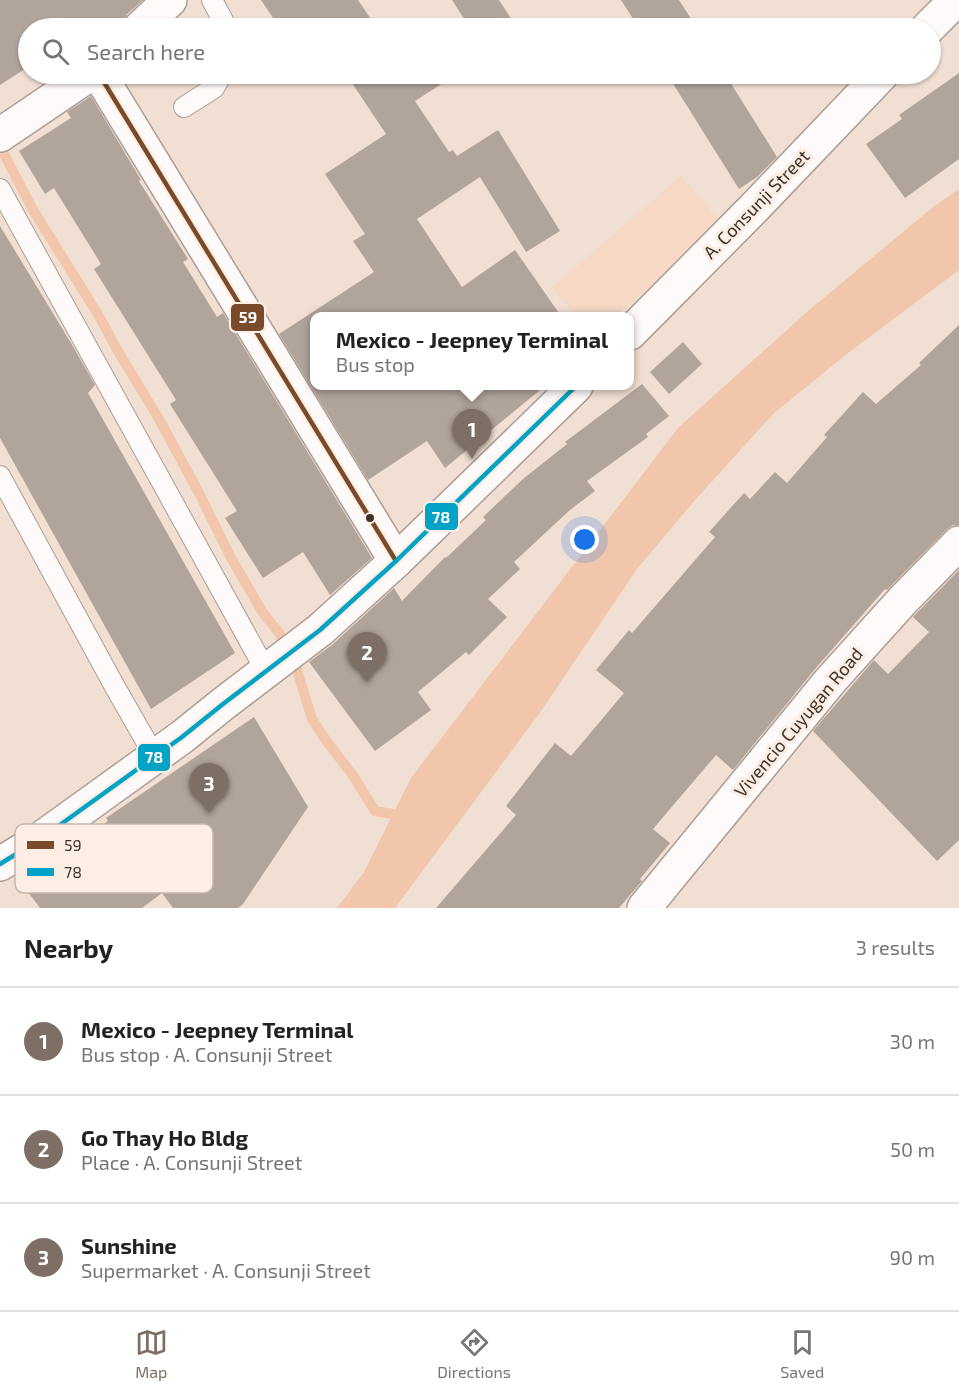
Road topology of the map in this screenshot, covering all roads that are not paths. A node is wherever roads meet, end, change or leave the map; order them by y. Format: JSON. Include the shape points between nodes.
{"nodes":[{"id":1,"x":170,"y":0,"type":"edge"},
{"id":2,"x":212,"y":0,"type":"edge"},
{"id":3,"x":957,"y":0,"type":"edge"},
{"id":4,"x":151,"y":18,"type":"edge"},
{"id":5,"x":222,"y":18,"type":"edge"},
{"id":6,"x":938,"y":18,"type":"edge"},
{"id":7,"x":75,"y":84,"type":"edge"},
{"id":8,"x":105,"y":84,"type":"edge"},
{"id":9,"x":216,"y":84,"type":"edge"},
{"id":10,"x":872,"y":84,"type":"edge"},
{"id":11,"x":184,"y":107,"type":"dead end"},
{"id":12,"x":5,"y":132,"type":"edge"},
{"id":13,"x":0,"y":189,"type":"edge"},
{"id":14,"x":634,"y":329,"type":"edge"},
{"id":15,"x":572,"y":390,"type":"edge"},
{"id":16,"x":0,"y":476,"type":"edge"},
{"id":17,"x":959,"y":543,"type":"edge"},
{"id":18,"x":396,"y":561,"type":"junction"},
{"id":19,"x":268,"y":669,"type":"junction"},
{"id":20,"x":155,"y":757,"type":"junction"},
{"id":21,"x":61,"y":824,"type":"edge"},
{"id":22,"x":15,"y":855,"type":"edge"},
{"id":23,"x":0,"y":864,"type":"edge"},
{"id":24,"x":644,"y":908,"type":"edge"}],
"edges":[{"from":1,"to":4,"type":"main road"},
{"from":2,"to":5,"type":"lane"},
{"from":3,"to":6,"type":"main road"},
{"from":7,"to":12,"type":"main road"},
{"from":8,"to":18,"type":"main road"},
{"from":9,"to":11,"type":"lane"},
{"from":10,"to":14,"type":"main road","name":"A. Consunji Street"},
{"from":13,"to":19,"type":"lane"},
{"from":15,"to":18,"type":"main road"},
{"from":16,"to":20,"type":"lane"},
{"from":17,"to":24,"type":"main road","name":"Vivencio Cuyugan Road","via":[[830,681]]},
{"from":18,"to":19,"type":"main road","via":[[320,630]]},
{"from":19,"to":20,"type":"main road"},
{"from":20,"to":21,"type":"main road"},
{"from":22,"to":23,"type":"main road"}]}
